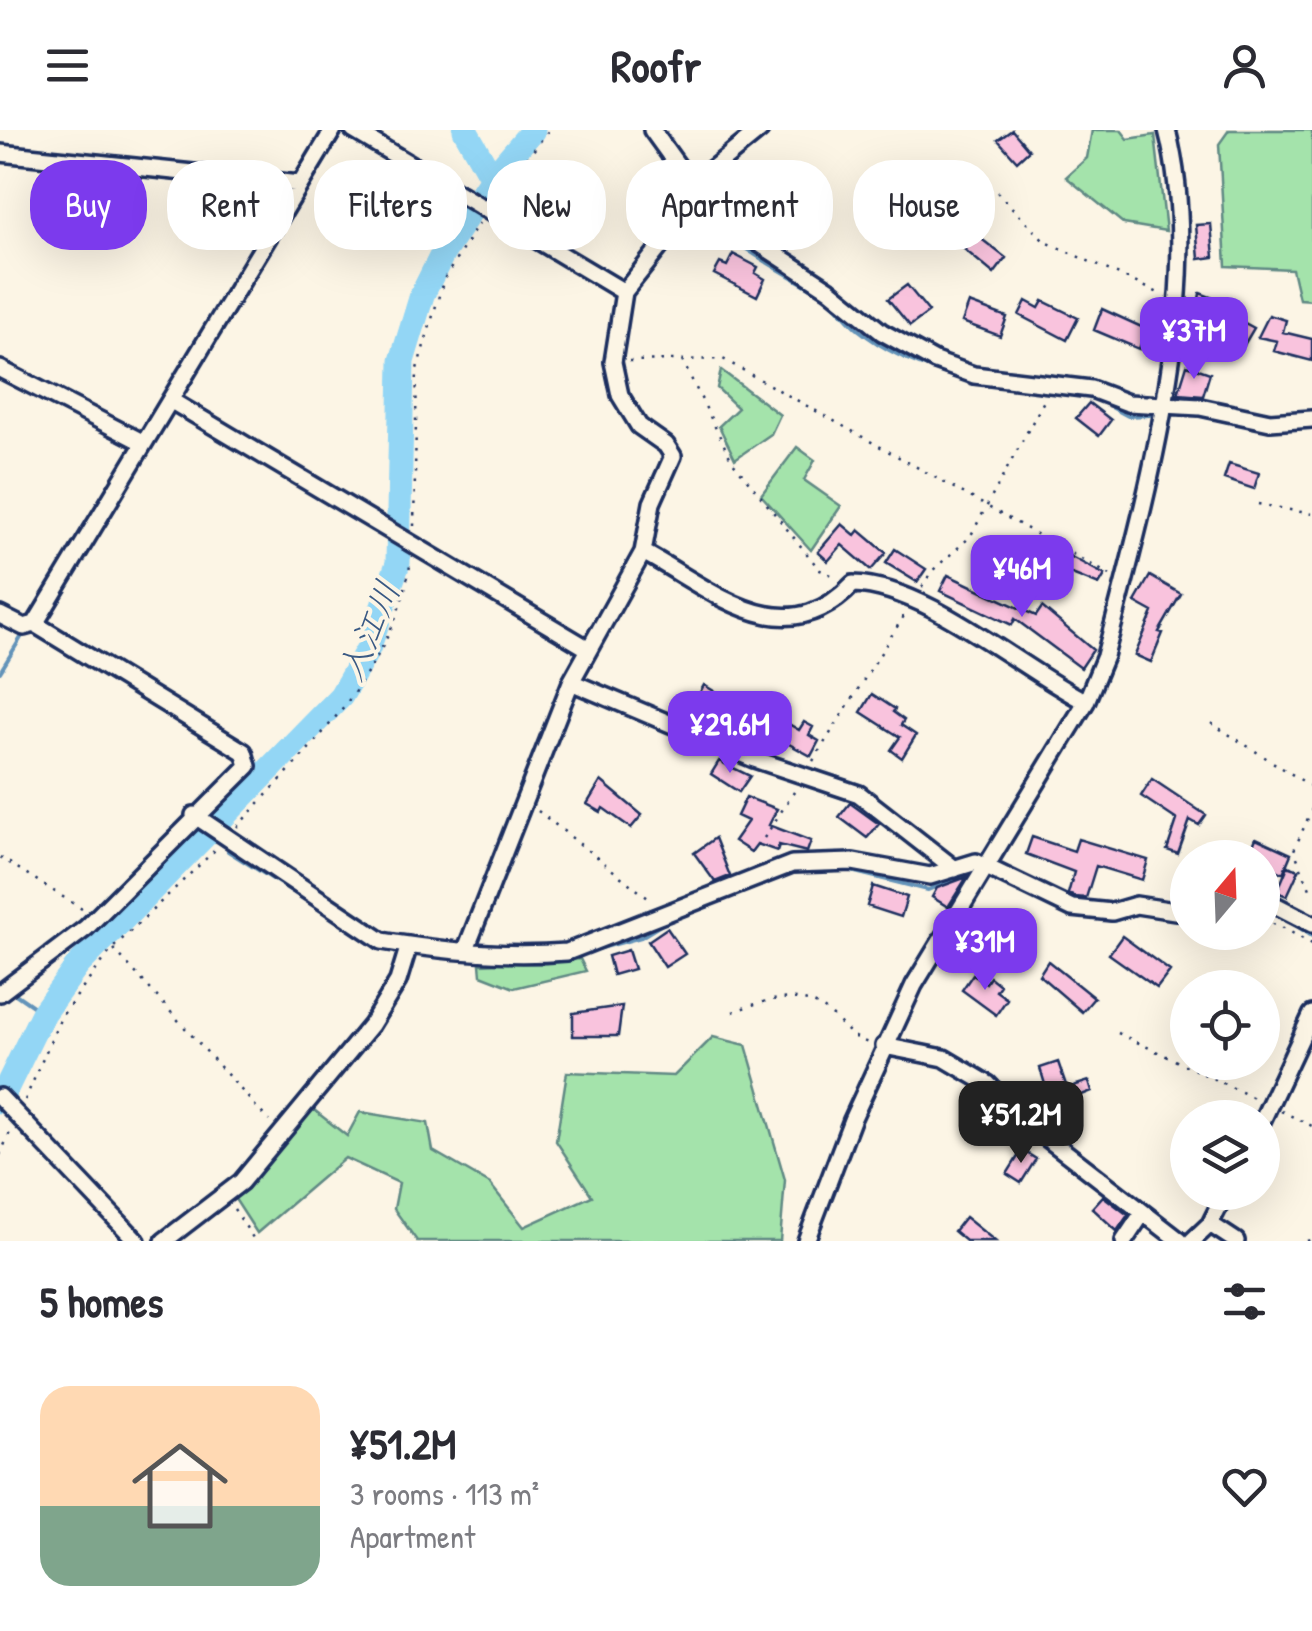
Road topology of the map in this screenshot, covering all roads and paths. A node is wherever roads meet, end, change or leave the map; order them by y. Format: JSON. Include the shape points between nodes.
{"nodes":[{"id":1,"x":333,"y":130,"type":"edge"},
{"id":2,"x":353,"y":130,"type":"edge"},
{"id":3,"x":549,"y":130,"type":"edge"},
{"id":4,"x":652,"y":130,"type":"edge"},
{"id":5,"x":760,"y":130,"type":"edge"},
{"id":6,"x":1168,"y":130,"type":"edge"},
{"id":7,"x":0,"y":152,"type":"edge"},
{"id":8,"x":526,"y":160,"type":"edge"},
{"id":9,"x":674,"y":160,"type":"edge"},
{"id":10,"x":721,"y":160,"type":"edge"},
{"id":11,"x":300,"y":184,"type":"junction"},
{"id":12,"x":996,"y":192,"type":"dead end"},
{"id":13,"x":487,"y":209,"type":"edge"},
{"id":14,"x":487,"y":212,"type":"edge"},
{"id":15,"x":554,"y":250,"type":"edge"},
{"id":16,"x":658,"y":250,"type":"edge"},
{"id":17,"x":769,"y":250,"type":"edge"},
{"id":18,"x":624,"y":292,"type":"junction"},
{"id":19,"x":1178,"y":302,"type":"junction"},
{"id":20,"x":681,"y":360,"type":"junction"},
{"id":21,"x":613,"y":362,"type":"junction"},
{"id":22,"x":0,"y":369,"type":"edge"},
{"id":23,"x":170,"y":400,"type":"junction"},
{"id":24,"x":1162,"y":404,"type":"junction"},
{"id":25,"x":1312,"y":418,"type":"edge"},
{"id":26,"x":144,"y":443,"type":"junction"},
{"id":27,"x":1258,"y":504,"type":"dead end"},
{"id":28,"x":1312,"y":514,"type":"edge"},
{"id":29,"x":414,"y":545,"type":"junction"},
{"id":30,"x":643,"y":552,"type":"junction"},
{"id":31,"x":1124,"y":583,"type":"junction"},
{"id":32,"x":853,"y":584,"type":"junction"},
{"id":33,"x":0,"y":615,"type":"edge"},
{"id":34,"x":34,"y":624,"type":"junction"},
{"id":35,"x":587,"y":648,"type":"junction"},
{"id":36,"x":571,"y":682,"type":"junction"},
{"id":37,"x":1086,"y":702,"type":"junction"},
{"id":38,"x":1211,"y":723,"type":"dead end"},
{"id":39,"x":1312,"y":787,"type":"edge"},
{"id":40,"x":524,"y":801,"type":"junction"},
{"id":41,"x":1312,"y":809,"type":"edge"},
{"id":42,"x":197,"y":818,"type":"junction"},
{"id":43,"x":227,"y":838,"type":"junction"},
{"id":44,"x":0,"y":858,"type":"edge"},
{"id":45,"x":987,"y":865,"type":"junction"},
{"id":46,"x":955,"y":869,"type":"junction"},
{"id":47,"x":1312,"y":894,"type":"edge"},
{"id":48,"x":1280,"y":907,"type":"edge"},
{"id":49,"x":1170,"y":910,"type":"edge"},
{"id":50,"x":668,"y":913,"type":"junction"},
{"id":51,"x":96,"y":918,"type":"junction"},
{"id":52,"x":1312,"y":924,"type":"edge"},
{"id":53,"x":1280,"y":926,"type":"edge"},
{"id":54,"x":1312,"y":944,"type":"edge"},
{"id":55,"x":113,"y":948,"type":"junction"},
{"id":56,"x":466,"y":948,"type":"junction"},
{"id":57,"x":407,"y":953,"type":"junction"},
{"id":58,"x":0,"y":993,"type":"edge"},
{"id":59,"x":733,"y":1012,"type":"dead end"},
{"id":60,"x":1312,"y":1014,"type":"edge"},
{"id":61,"x":1118,"y":1033,"type":"dead end"},
{"id":62,"x":884,"y":1046,"type":"junction"},
{"id":63,"x":0,"y":1097,"type":"edge"},
{"id":64,"x":1242,"y":1100,"type":"edge"},
{"id":65,"x":1272,"y":1100,"type":"edge"},
{"id":66,"x":18,"y":1116,"type":"junction"},
{"id":67,"x":1280,"y":1117,"type":"edge"},
{"id":68,"x":1312,"y":1126,"type":"edge"},
{"id":69,"x":280,"y":1133,"type":"junction"},
{"id":70,"x":0,"y":1155,"type":"edge"},
{"id":71,"x":227,"y":1197,"type":"junction"},
{"id":72,"x":1217,"y":1210,"type":"edge"},
{"id":73,"x":1142,"y":1214,"type":"junction"},
{"id":74,"x":1210,"y":1224,"type":"junction"},
{"id":75,"x":137,"y":1241,"type":"edge"},
{"id":76,"x":164,"y":1241,"type":"edge"},
{"id":77,"x":255,"y":1241,"type":"edge"},
{"id":78,"x":806,"y":1241,"type":"edge"},
{"id":79,"x":1124,"y":1241,"type":"edge"},
{"id":80,"x":1180,"y":1241,"type":"edge"},
{"id":81,"x":1192,"y":1241,"type":"edge"},
{"id":82,"x":1236,"y":1241,"type":"edge"}],
"edges":[{"from":1,"to":11,"type":"street"},
{"from":2,"to":13,"type":"street"},
{"from":3,"to":8,"type":"path"},
{"from":4,"to":9,"type":"street"},
{"from":5,"to":10,"type":"street"},
{"from":6,"to":19,"type":"street","via":[[1183,250]]},
{"from":7,"to":11,"type":"street"},
{"from":11,"to":23,"type":"street"},
{"from":12,"to":19,"type":"path","via":[[1044,240]]},
{"from":14,"to":29,"type":"path","via":[[444,279],[417,368]]},
{"from":15,"to":18,"type":"street"},
{"from":16,"to":18,"type":"street"},
{"from":17,"to":24,"type":"street","via":[[882,332],[935,360],[974,375]]},
{"from":18,"to":21,"type":"street"},
{"from":19,"to":24,"type":"street"},
{"from":20,"to":21,"type":"path"},
{"from":20,"to":31,"type":"path","via":[[723,359]]},
{"from":20,"to":32,"type":"path","via":[[732,461],[759,497],[820,570]]},
{"from":21,"to":30,"type":"street","via":[[620,395],[639,426],[673,456],[652,503]]},
{"from":22,"to":26,"type":"street"},
{"from":23,"to":26,"type":"street"},
{"from":23,"to":29,"type":"street"},
{"from":24,"to":25,"type":"street","via":[[1270,422]]},
{"from":24,"to":31,"type":"street"},
{"from":26,"to":34,"type":"street"},
{"from":27,"to":28,"type":"path"},
{"from":29,"to":35,"type":"street"},
{"from":29,"to":43,"type":"path","via":[[408,587],[359,693]]},
{"from":30,"to":32,"type":"street","via":[[782,621],[814,615]]},
{"from":30,"to":35,"type":"street"},
{"from":31,"to":37,"type":"street"},
{"from":32,"to":37,"type":"street","via":[[875,585],[936,612]]},
{"from":33,"to":34,"type":"street","via":[[24,627]]},
{"from":34,"to":42,"type":"street","via":[[244,752],[244,772]]},
{"from":35,"to":36,"type":"street"},
{"from":36,"to":40,"type":"street"},
{"from":36,"to":46,"type":"street","via":[[754,759],[860,794]]},
{"from":37,"to":45,"type":"street"},
{"from":38,"to":39,"type":"path"},
{"from":40,"to":50,"type":"path"},
{"from":40,"to":56,"type":"street"},
{"from":41,"to":47,"type":"path","via":[[1294,850]]},
{"from":42,"to":43,"type":"street"},
{"from":42,"to":51,"type":"street"},
{"from":43,"to":55,"type":"path"},
{"from":43,"to":57,"type":"street"},
{"from":44,"to":51,"type":"path"},
{"from":45,"to":46,"type":"street"},
{"from":45,"to":49,"type":"street","via":[[1072,908]]},
{"from":45,"to":62,"type":"street"},
{"from":46,"to":50,"type":"street","via":[[930,876],[852,862],[792,864]]},
{"from":48,"to":52,"type":"street"},
{"from":50,"to":56,"type":"street","via":[[567,952]]},
{"from":51,"to":58,"type":"street"},
{"from":53,"to":54,"type":"path"},
{"from":55,"to":66,"type":"path","via":[[61,1017]]},
{"from":55,"to":69,"type":"path"},
{"from":56,"to":57,"type":"street"},
{"from":57,"to":69,"type":"street","via":[[371,1025]]},
{"from":59,"to":62,"type":"path","via":[[777,995],[829,1012],[855,1040]]},
{"from":60,"to":65,"type":"street"},
{"from":61,"to":64,"type":"path"},
{"from":62,"to":73,"type":"street","via":[[944,1058],[988,1084]]},
{"from":62,"to":78,"type":"street"},
{"from":63,"to":66,"type":"street"},
{"from":66,"to":70,"type":"path"},
{"from":66,"to":75,"type":"street"},
{"from":67,"to":68,"type":"path"},
{"from":69,"to":71,"type":"street"},
{"from":71,"to":76,"type":"street"},
{"from":71,"to":77,"type":"path"},
{"from":72,"to":74,"type":"street"},
{"from":73,"to":79,"type":"street"},
{"from":73,"to":80,"type":"street"},
{"from":74,"to":81,"type":"street"},
{"from":74,"to":82,"type":"street"}]}
